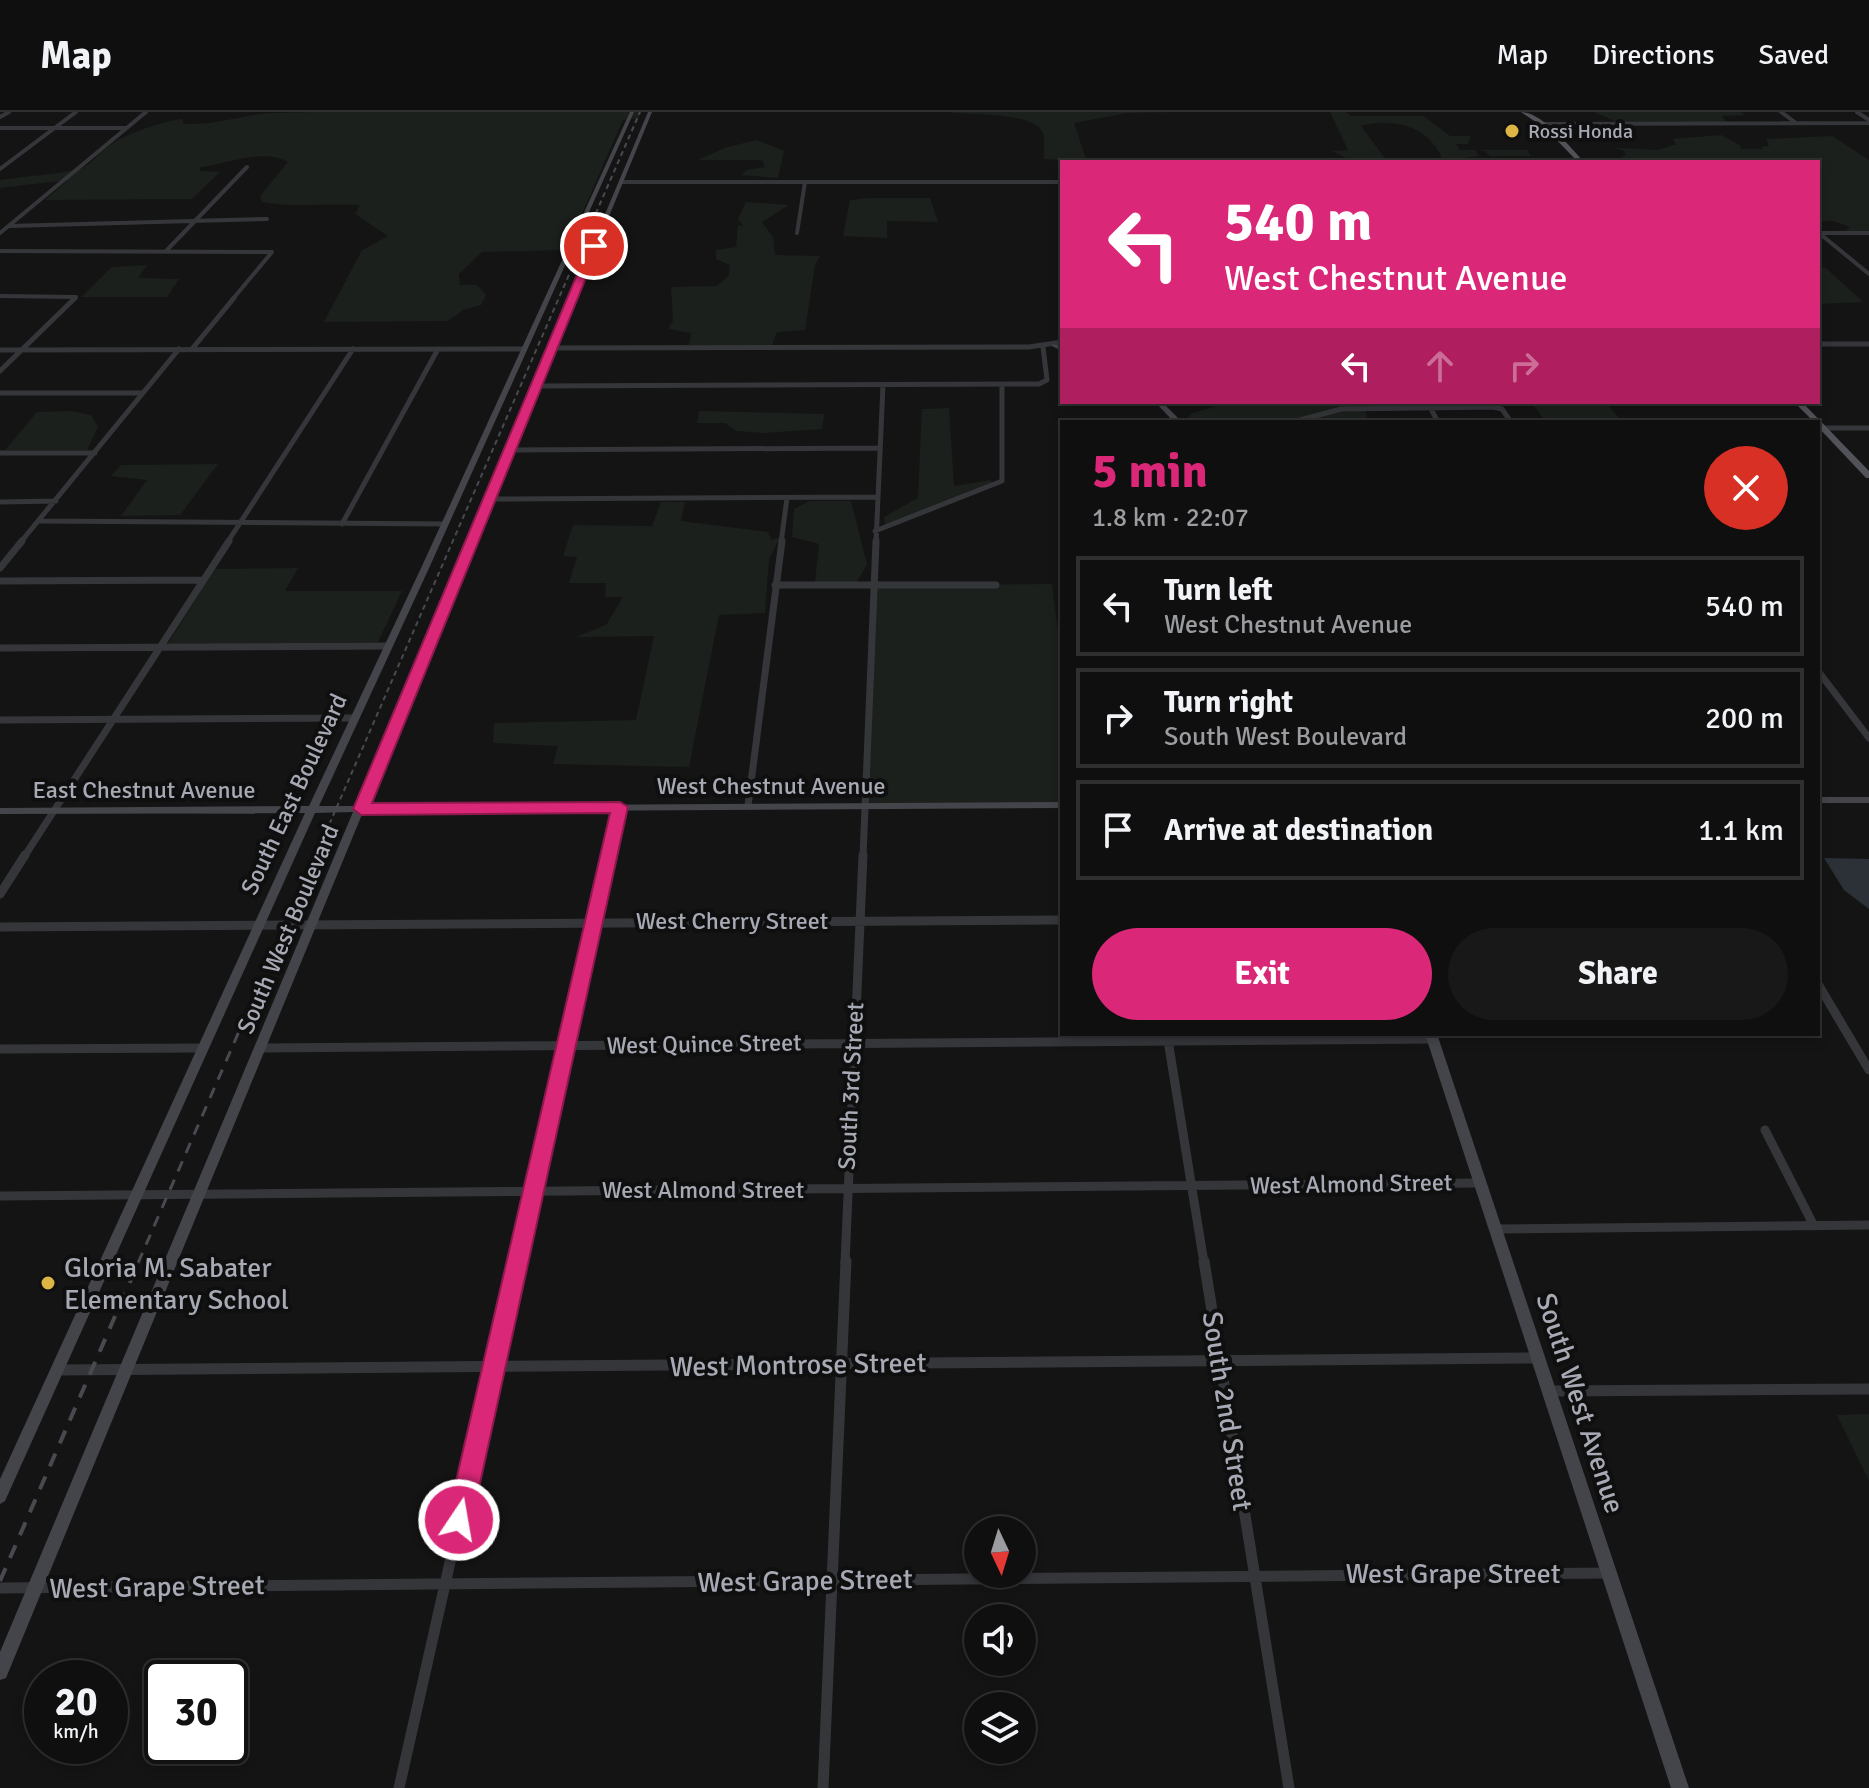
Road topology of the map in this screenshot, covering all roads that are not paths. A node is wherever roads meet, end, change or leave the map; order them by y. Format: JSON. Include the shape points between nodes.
{"nodes":[{"id":1,"x":9,"y":112,"type":"edge"},
{"id":2,"x":76,"y":112,"type":"edge"},
{"id":3,"x":146,"y":112,"type":"edge"},
{"id":4,"x":632,"y":112,"type":"edge"},
{"id":5,"x":650,"y":112,"type":"edge"},
{"id":6,"x":1524,"y":112,"type":"edge"},
{"id":7,"x":1781,"y":112,"type":"edge"},
{"id":8,"x":1857,"y":112,"type":"edge"},
{"id":9,"x":0,"y":117,"type":"edge"},
{"id":10,"x":1869,"y":122,"type":"edge"},
{"id":11,"x":1543,"y":124,"type":"junction"},
{"id":12,"x":1797,"y":124,"type":"junction"},
{"id":13,"x":0,"y":128,"type":"edge"},
{"id":14,"x":54,"y":128,"type":"junction"},
{"id":15,"x":126,"y":128,"type":"junction"},
{"id":16,"x":1579,"y":160,"type":"edge"},
{"id":17,"x":247,"y":167,"type":"dead end"},
{"id":18,"x":0,"y":169,"type":"edge"},
{"id":19,"x":621,"y":182,"type":"junction"},
{"id":20,"x":805,"y":182,"type":"junction"},
{"id":21,"x":1060,"y":182,"type":"edge"},
{"id":22,"x":197,"y":219,"type":"junction"},
{"id":23,"x":267,"y":219,"type":"dead end"},
{"id":24,"x":9,"y":226,"type":"junction"},
{"id":25,"x":0,"y":233,"type":"edge"},
{"id":26,"x":797,"y":233,"type":"dead end"},
{"id":27,"x":1820,"y":233,"type":"edge"},
{"id":28,"x":1869,"y":233,"type":"edge"},
{"id":29,"x":1820,"y":235,"type":"edge"},
{"id":30,"x":0,"y":251,"type":"edge"},
{"id":31,"x":167,"y":251,"type":"junction"},
{"id":32,"x":1869,"y":274,"type":"edge"},
{"id":33,"x":0,"y":296,"type":"edge"},
{"id":34,"x":565,"y":315,"type":"junction"},
{"id":35,"x":540,"y":316,"type":"junction"},
{"id":36,"x":1058,"y":343,"type":"edge"},
{"id":37,"x":1820,"y":344,"type":"edge"},
{"id":38,"x":1869,"y":344,"type":"edge"},
{"id":39,"x":1043,"y":347,"type":"junction"},
{"id":40,"x":551,"y":348,"type":"junction"},
{"id":41,"x":179,"y":349,"type":"junction"},
{"id":42,"x":192,"y":349,"type":"junction"},
{"id":43,"x":353,"y":349,"type":"junction"},
{"id":44,"x":438,"y":349,"type":"junction"},
{"id":45,"x":524,"y":349,"type":"junction"},
{"id":46,"x":0,"y":350,"type":"edge"},
{"id":47,"x":22,"y":350,"type":"junction"},
{"id":48,"x":0,"y":371,"type":"edge"},
{"id":49,"x":883,"y":385,"type":"junction"},
{"id":50,"x":1002,"y":385,"type":"junction"},
{"id":51,"x":536,"y":386,"type":"junction"},
{"id":52,"x":0,"y":393,"type":"edge"},
{"id":53,"x":142,"y":393,"type":"junction"},
{"id":54,"x":1160,"y":404,"type":"edge"},
{"id":55,"x":1800,"y":404,"type":"edge"},
{"id":56,"x":1430,"y":407,"type":"junction"},
{"id":57,"x":1176,"y":420,"type":"edge"},
{"id":58,"x":1300,"y":420,"type":"edge"},
{"id":59,"x":1437,"y":420,"type":"edge"},
{"id":60,"x":1509,"y":420,"type":"edge"},
{"id":61,"x":1816,"y":420,"type":"edge"},
{"id":62,"x":1820,"y":424,"type":"edge"},
{"id":63,"x":1869,"y":428,"type":"edge"},
{"id":64,"x":879,"y":448,"type":"junction"},
{"id":65,"x":510,"y":450,"type":"junction"},
{"id":66,"x":0,"y":453,"type":"edge"},
{"id":67,"x":95,"y":453,"type":"junction"},
{"id":68,"x":1869,"y":476,"type":"edge"},
{"id":69,"x":876,"y":497,"type":"junction"},
{"id":70,"x":787,"y":498,"type":"junction"},
{"id":71,"x":489,"y":499,"type":"junction"},
{"id":72,"x":56,"y":501,"type":"junction"},
{"id":73,"x":0,"y":502,"type":"edge"},
{"id":74,"x":40,"y":521,"type":"junction"},
{"id":75,"x":240,"y":523,"type":"junction"},
{"id":76,"x":342,"y":524,"type":"junction"},
{"id":77,"x":446,"y":524,"type":"junction"},
{"id":78,"x":875,"y":531,"type":"junction"},
{"id":79,"x":0,"y":556,"type":"edge"},
{"id":80,"x":10,"y":556,"type":"junction"},
{"id":81,"x":0,"y":568,"type":"edge"},
{"id":82,"x":202,"y":580,"type":"junction"},
{"id":83,"x":0,"y":581,"type":"edge"},
{"id":84,"x":775,"y":585,"type":"junction"},
{"id":85,"x":872,"y":585,"type":"junction"},
{"id":86,"x":996,"y":585,"type":"dead end"},
{"id":87,"x":387,"y":646,"type":"junction"},
{"id":88,"x":160,"y":647,"type":"junction"},
{"id":89,"x":0,"y":648,"type":"edge"},
{"id":90,"x":1820,"y":674,"type":"edge"},
{"id":91,"x":355,"y":718,"type":"junction"},
{"id":92,"x":113,"y":719,"type":"junction"},
{"id":93,"x":0,"y":720,"type":"edge"},
{"id":94,"x":1869,"y":738,"type":"edge"},
{"id":95,"x":1820,"y":800,"type":"edge"},
{"id":96,"x":1869,"y":800,"type":"edge"},
{"id":97,"x":1060,"y":805,"type":"edge"},
{"id":98,"x":748,"y":806,"type":"junction"},
{"id":99,"x":863,"y":806,"type":"junction"},
{"id":100,"x":620,"y":807,"type":"junction"},
{"id":101,"x":313,"y":809,"type":"junction"},
{"id":102,"x":336,"y":809,"type":"joint"},
{"id":103,"x":361,"y":809,"type":"junction"},
{"id":104,"x":0,"y":811,"type":"edge"},
{"id":105,"x":55,"y":811,"type":"junction"},
{"id":106,"x":0,"y":894,"type":"edge"},
{"id":107,"x":1060,"y":920,"type":"edge"},
{"id":108,"x":858,"y":921,"type":"junction"},
{"id":109,"x":594,"y":922,"type":"junction"},
{"id":110,"x":314,"y":924,"type":"junction"},
{"id":111,"x":258,"y":925,"type":"junction"},
{"id":112,"x":0,"y":927,"type":"edge"},
{"id":113,"x":1820,"y":987,"type":"edge"},
{"id":114,"x":1432,"y":1037,"type":"edge"},
{"id":115,"x":1168,"y":1038,"type":"edge"},
{"id":116,"x":853,"y":1043,"type":"junction"},
{"id":117,"x":565,"y":1046,"type":"junction"},
{"id":118,"x":203,"y":1048,"type":"junction"},
{"id":119,"x":263,"y":1048,"type":"junction"},
{"id":120,"x":0,"y":1049,"type":"edge"},
{"id":121,"x":1869,"y":1070,"type":"edge"},
{"id":122,"x":1765,"y":1130,"type":"dead end"},
{"id":123,"x":1481,"y":1183,"type":"junction"},
{"id":124,"x":1192,"y":1186,"type":"junction"},
{"id":125,"x":846,"y":1189,"type":"junction"},
{"id":126,"x":533,"y":1192,"type":"junction"},
{"id":127,"x":137,"y":1194,"type":"junction"},
{"id":128,"x":201,"y":1194,"type":"junction"},
{"id":129,"x":0,"y":1196,"type":"edge"},
{"id":130,"x":1869,"y":1225,"type":"edge"},
{"id":131,"x":1814,"y":1226,"type":"junction"},
{"id":132,"x":1496,"y":1229,"type":"junction"},
{"id":133,"x":1539,"y":1358,"type":"junction"},
{"id":134,"x":1220,"y":1361,"type":"junction"},
{"id":135,"x":839,"y":1364,"type":"junction"},
{"id":136,"x":494,"y":1367,"type":"junction"},
{"id":137,"x":57,"y":1370,"type":"junction"},
{"id":138,"x":127,"y":1370,"type":"junction"},
{"id":139,"x":1869,"y":1389,"type":"edge"},
{"id":140,"x":1550,"y":1391,"type":"junction"},
{"id":141,"x":0,"y":1496,"type":"edge"},
{"id":142,"x":1610,"y":1573,"type":"junction"},
{"id":143,"x":1255,"y":1575,"type":"junction"},
{"id":144,"x":831,"y":1579,"type":"junction"},
{"id":145,"x":446,"y":1582,"type":"junction"},
{"id":146,"x":0,"y":1588,"type":"edge"},
{"id":147,"x":35,"y":1588,"type":"junction"},
{"id":148,"x":0,"y":1672,"type":"edge"},
{"id":149,"x":399,"y":1788,"type":"edge"},
{"id":150,"x":823,"y":1788,"type":"edge"},
{"id":151,"x":1289,"y":1788,"type":"edge"},
{"id":152,"x":1680,"y":1788,"type":"edge"}],
"edges":[{"from":1,"to":9,"type":"street"},
{"from":2,"to":14,"type":"street"},
{"from":3,"to":15,"type":"street"},
{"from":4,"to":35,"type":"main road","name":"South East Boulevard"},
{"from":5,"to":19,"type":"main road","name":"South West Boulevard"},
{"from":6,"to":11,"type":"main road"},
{"from":7,"to":12,"type":"street"},
{"from":8,"to":10,"type":"street"},
{"from":10,"to":12,"type":"street"},
{"from":11,"to":12,"type":"street"},
{"from":11,"to":16,"type":"main road"},
{"from":13,"to":14,"type":"street"},
{"from":14,"to":15,"type":"street"},
{"from":14,"to":18,"type":"street"},
{"from":15,"to":24,"type":"street"},
{"from":17,"to":22,"type":"street"},
{"from":19,"to":20,"type":"street"},
{"from":19,"to":34,"type":"main road","name":"South West Boulevard"},
{"from":20,"to":21,"type":"street"},
{"from":20,"to":26,"type":"street"},
{"from":22,"to":23,"type":"street"},
{"from":22,"to":24,"type":"street"},
{"from":22,"to":31,"type":"street"},
{"from":24,"to":25,"type":"street"},
{"from":27,"to":28,"type":"street"},
{"from":29,"to":32,"type":"street"},
{"from":30,"to":31,"type":"street"},
{"from":31,"to":42,"type":"street","via":[[272,252]]},
{"from":33,"to":47,"type":"street","via":[[76,297]]},
{"from":34,"to":35,"type":"main road"},
{"from":34,"to":40,"type":"main road","name":"South West Boulevard"},
{"from":35,"to":45,"type":"main road","name":"South East Boulevard"},
{"from":36,"to":39,"type":"street"},
{"from":37,"to":38,"type":"street"},
{"from":39,"to":40,"type":"street"},
{"from":39,"to":50,"type":"street","via":[[1046,382]]},
{"from":40,"to":51,"type":"main road","name":"South West Boulevard"},
{"from":41,"to":42,"type":"street"},
{"from":41,"to":47,"type":"street"},
{"from":41,"to":53,"type":"street"},
{"from":42,"to":43,"type":"street"},
{"from":43,"to":44,"type":"street"},
{"from":43,"to":75,"type":"street"},
{"from":44,"to":45,"type":"street"},
{"from":44,"to":76,"type":"street"},
{"from":45,"to":77,"type":"main road","name":"South East Boulevard"},
{"from":46,"to":47,"type":"street"},
{"from":47,"to":48,"type":"street"},
{"from":49,"to":50,"type":"street"},
{"from":49,"to":51,"type":"street"},
{"from":49,"to":64,"type":"street","name":"South 3rd Street"},
{"from":50,"to":78,"type":"street","via":[[1002,481]]},
{"from":51,"to":65,"type":"main road","name":"South West Boulevard"},
{"from":52,"to":53,"type":"street"},
{"from":53,"to":67,"type":"street"},
{"from":54,"to":57,"type":"main road"},
{"from":55,"to":61,"type":"main road"},
{"from":56,"to":58,"type":"street","via":[[1341,409]]},
{"from":56,"to":59,"type":"street"},
{"from":56,"to":60,"type":"street","via":[[1499,407]]},
{"from":62,"to":63,"type":"street"},
{"from":62,"to":68,"type":"main road"},
{"from":64,"to":65,"type":"street"},
{"from":64,"to":69,"type":"street","name":"South 3rd Street"},
{"from":65,"to":71,"type":"main road","name":"South West Boulevard"},
{"from":66,"to":67,"type":"street"},
{"from":67,"to":72,"type":"street"},
{"from":69,"to":70,"type":"street"},
{"from":69,"to":78,"type":"street","name":"South 3rd Street"},
{"from":70,"to":71,"type":"street"},
{"from":70,"to":84,"type":"street"},
{"from":71,"to":103,"type":"main road","name":"South West Boulevard"},
{"from":72,"to":73,"type":"street"},
{"from":72,"to":74,"type":"street"},
{"from":74,"to":75,"type":"street"},
{"from":74,"to":80,"type":"street"},
{"from":75,"to":76,"type":"street"},
{"from":75,"to":82,"type":"street"},
{"from":76,"to":77,"type":"street"},
{"from":77,"to":87,"type":"main road","name":"South East Boulevard"},
{"from":78,"to":85,"type":"street","name":"South 3rd Street"},
{"from":79,"to":80,"type":"street"},
{"from":80,"to":81,"type":"street"},
{"from":82,"to":83,"type":"street"},
{"from":82,"to":88,"type":"street"},
{"from":84,"to":85,"type":"street"},
{"from":84,"to":98,"type":"street"},
{"from":85,"to":86,"type":"street"},
{"from":85,"to":99,"type":"street","name":"South 3rd Street"},
{"from":87,"to":88,"type":"street"},
{"from":87,"to":91,"type":"main road","name":"South East Boulevard"},
{"from":88,"to":89,"type":"street"},
{"from":88,"to":92,"type":"street"},
{"from":90,"to":94,"type":"street"},
{"from":91,"to":92,"type":"street"},
{"from":91,"to":101,"type":"main road","name":"South East Boulevard"},
{"from":92,"to":93,"type":"street"},
{"from":92,"to":105,"type":"street"},
{"from":95,"to":96,"type":"main road"},
{"from":97,"to":99,"type":"main road","name":"West Chestnut Avenue"},
{"from":98,"to":99,"type":"main road","name":"West Chestnut Avenue"},
{"from":98,"to":100,"type":"main road","name":"West Chestnut Avenue"},
{"from":99,"to":108,"type":"street","name":"South 3rd Street"},
{"from":100,"to":103,"type":"main road","name":"West Chestnut Avenue"},
{"from":100,"to":109,"type":"street"},
{"from":101,"to":102,"type":"main road","name":"East Chestnut Avenue"},
{"from":101,"to":105,"type":"main road","name":"East Chestnut Avenue"},
{"from":101,"to":111,"type":"main road","name":"South East Boulevard"},
{"from":102,"to":103,"type":"main road","name":"West Chestnut Avenue"},
{"from":103,"to":110,"type":"main road","name":"South West Boulevard"},
{"from":104,"to":105,"type":"main road","name":"East Chestnut Avenue"},
{"from":105,"to":106,"type":"street"},
{"from":107,"to":108,"type":"street","name":"West Cherry Street"},
{"from":108,"to":109,"type":"street","name":"West Cherry Street"},
{"from":108,"to":116,"type":"street","name":"South 3rd Street"},
{"from":109,"to":110,"type":"street","name":"West Cherry Street"},
{"from":109,"to":117,"type":"street"},
{"from":110,"to":111,"type":"street","name":"West Cherry Street"},
{"from":110,"to":119,"type":"main road","name":"South West Boulevard"},
{"from":111,"to":112,"type":"street","name":"West Cherry Street"},
{"from":111,"to":118,"type":"main road","name":"South East Boulevard"},
{"from":113,"to":121,"type":"street"},
{"from":114,"to":115,"type":"street","name":"West Quince Street"},
{"from":114,"to":123,"type":"main road","name":"South West Avenue"},
{"from":115,"to":116,"type":"street","name":"West Quince Street"},
{"from":115,"to":124,"type":"street","name":"South 2nd Street"},
{"from":116,"to":117,"type":"street","name":"West Quince Street"},
{"from":116,"to":125,"type":"street","name":"South 3rd Street"},
{"from":117,"to":119,"type":"street","name":"West Quince Street"},
{"from":117,"to":126,"type":"street"},
{"from":118,"to":120,"type":"street"},
{"from":118,"to":127,"type":"main road","name":"South East Boulevard"},
{"from":119,"to":128,"type":"main road","name":"South West Boulevard"},
{"from":122,"to":131,"type":"street"},
{"from":123,"to":124,"type":"street","name":"West Almond Street"},
{"from":123,"to":132,"type":"main road","name":"South West Avenue"},
{"from":124,"to":125,"type":"street","name":"West Almond Street"},
{"from":124,"to":134,"type":"street","name":"South 2nd Street"},
{"from":125,"to":126,"type":"street","name":"West Almond Street"},
{"from":125,"to":135,"type":"street","name":"South 3rd Street"},
{"from":126,"to":128,"type":"street","name":"West Almond Street"},
{"from":126,"to":136,"type":"street"},
{"from":127,"to":128,"type":"street","name":"West Almond Street"},
{"from":127,"to":129,"type":"street","name":"West Almond Street"},
{"from":127,"to":137,"type":"main road","name":"South East Boulevard"},
{"from":128,"to":138,"type":"main road","name":"South West Boulevard"},
{"from":130,"to":131,"type":"street"},
{"from":131,"to":132,"type":"street"},
{"from":132,"to":133,"type":"main road","name":"South West Avenue"},
{"from":133,"to":134,"type":"street","name":"West Montrose Street"},
{"from":133,"to":140,"type":"main road","name":"South West Avenue"},
{"from":134,"to":135,"type":"street","name":"West Montrose Street"},
{"from":134,"to":143,"type":"street","name":"South 2nd Street"},
{"from":135,"to":136,"type":"street","name":"West Montrose Street"},
{"from":135,"to":144,"type":"street","name":"South 3rd Street"},
{"from":136,"to":138,"type":"street","name":"West Montrose Street"},
{"from":136,"to":145,"type":"street"},
{"from":137,"to":138,"type":"street","name":"West Montrose Street"},
{"from":137,"to":141,"type":"main road","name":"South East Boulevard"},
{"from":138,"to":147,"type":"main road","name":"South West Boulevard"},
{"from":139,"to":140,"type":"street"},
{"from":140,"to":142,"type":"main road","name":"South West Avenue"},
{"from":142,"to":143,"type":"street","name":"West Grape Street"},
{"from":142,"to":152,"type":"main road","name":"South West Avenue"},
{"from":143,"to":144,"type":"street","name":"West Grape Street"},
{"from":143,"to":151,"type":"street","name":"South 2nd Street"},
{"from":144,"to":145,"type":"street","name":"West Grape Street"},
{"from":144,"to":150,"type":"street","name":"South 3rd Street"},
{"from":145,"to":147,"type":"street","name":"West Grape Street"},
{"from":145,"to":149,"type":"street"},
{"from":146,"to":147,"type":"street","name":"West Grape Street"},
{"from":147,"to":148,"type":"main road","name":"South West Boulevard"}]}
